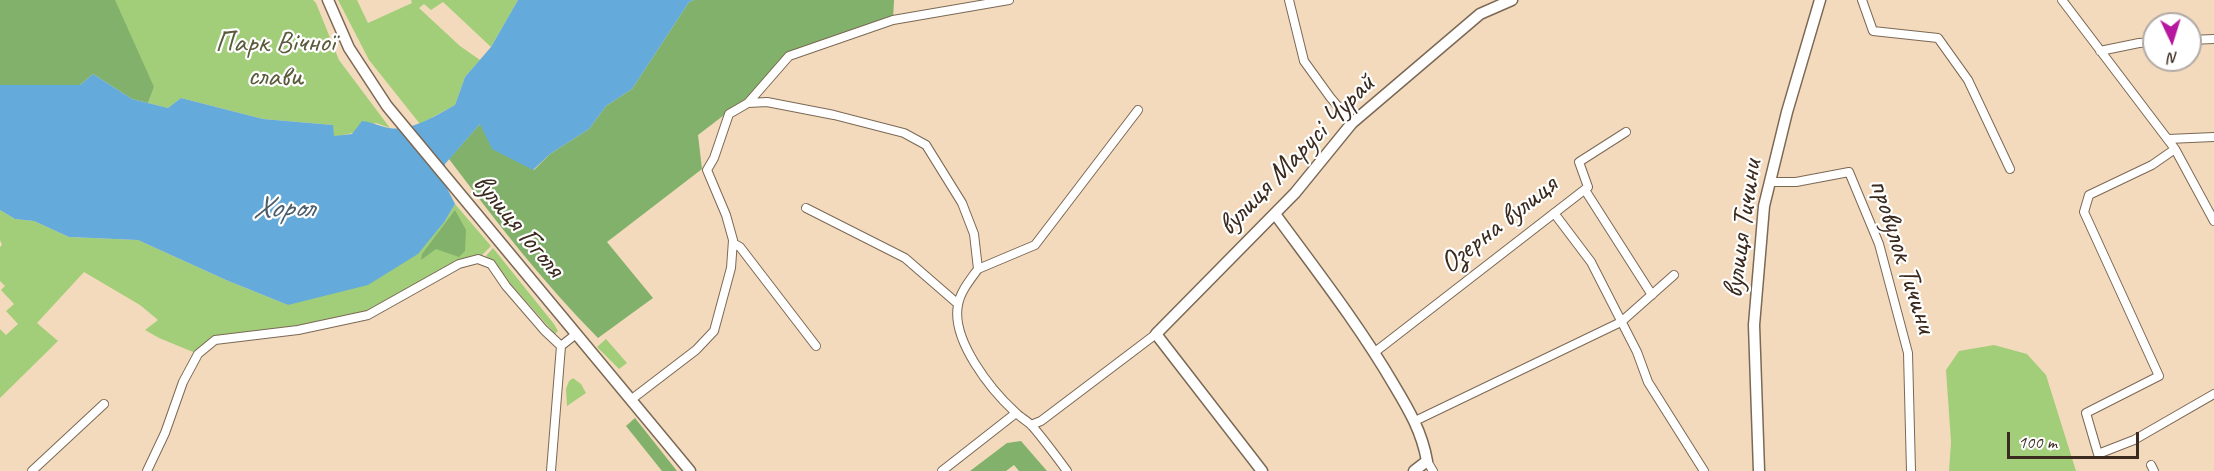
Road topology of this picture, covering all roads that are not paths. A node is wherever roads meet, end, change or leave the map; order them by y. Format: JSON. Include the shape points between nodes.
{"nodes":[{"id":1,"x":328,"y":0,"type":"edge"},
{"id":2,"x":1008,"y":0,"type":"edge"},
{"id":3,"x":1289,"y":0,"type":"edge"},
{"id":4,"x":1512,"y":0,"type":"edge"},
{"id":5,"x":1820,"y":0,"type":"edge"},
{"id":6,"x":1862,"y":0,"type":"edge"},
{"id":7,"x":2062,"y":0,"type":"edge"},
{"id":8,"x":2142,"y":43,"type":"edge"},
{"id":9,"x":2100,"y":51,"type":"junction"},
{"id":10,"x":748,"y":103,"type":"junction"},
{"id":11,"x":1138,"y":110,"type":"dead end"},
{"id":12,"x":1352,"y":123,"type":"junction"},
{"id":13,"x":1626,"y":132,"type":"dead end"},
{"id":14,"x":2214,"y":137,"type":"edge"},
{"id":15,"x":2168,"y":139,"type":"junction"},
{"id":16,"x":2175,"y":149,"type":"junction"},
{"id":17,"x":2010,"y":169,"type":"dead end"},
{"id":18,"x":1770,"y":182,"type":"junction"},
{"id":19,"x":1585,"y":189,"type":"junction"},
{"id":20,"x":806,"y":208,"type":"dead end"},
{"id":21,"x":1554,"y":213,"type":"junction"},
{"id":22,"x":1275,"y":214,"type":"junction"},
{"id":23,"x":2214,"y":221,"type":"edge"},
{"id":24,"x":733,"y":243,"type":"junction"},
{"id":25,"x":978,"y":269,"type":"junction"},
{"id":26,"x":1674,"y":275,"type":"dead end"},
{"id":27,"x":1652,"y":295,"type":"junction"},
{"id":28,"x":958,"y":304,"type":"junction"},
{"id":29,"x":1621,"y":322,"type":"junction"},
{"id":30,"x":576,"y":334,"type":"junction"},
{"id":31,"x":1156,"y":334,"type":"junction"},
{"id":32,"x":561,"y":346,"type":"junction"},
{"id":33,"x":816,"y":346,"type":"dead end"},
{"id":34,"x":1375,"y":352,"type":"junction"},
{"id":35,"x":2214,"y":394,"type":"edge"},
{"id":36,"x":632,"y":399,"type":"junction"},
{"id":37,"x":104,"y":404,"type":"dead end"},
{"id":38,"x":1016,"y":413,"type":"junction"},
{"id":39,"x":1415,"y":422,"type":"junction"},
{"id":40,"x":1031,"y":424,"type":"junction"},
{"id":41,"x":1430,"y":466,"type":"edge"},
{"id":42,"x":32,"y":471,"type":"edge"},
{"id":43,"x":147,"y":471,"type":"edge"},
{"id":44,"x":551,"y":471,"type":"edge"},
{"id":45,"x":690,"y":471,"type":"edge"},
{"id":46,"x":942,"y":471,"type":"edge"},
{"id":47,"x":1067,"y":471,"type":"edge"},
{"id":48,"x":1262,"y":471,"type":"edge"},
{"id":49,"x":1414,"y":471,"type":"edge"},
{"id":50,"x":1704,"y":471,"type":"edge"},
{"id":51,"x":1759,"y":471,"type":"edge"},
{"id":52,"x":1911,"y":471,"type":"edge"}],
"edges":[{"from":1,"to":30,"type":"street","name":"вулиця Гоголя","via":[[349,48],[387,106]]},
{"from":2,"to":10,"type":"street","via":[[893,20],[789,56]]},
{"from":3,"to":12,"type":"street","via":[[1304,61]]},
{"from":4,"to":12,"type":"street","name":"вулиця Марусі Чурай","via":[[1480,14]]},
{"from":5,"to":18,"type":"street","name":"вулиця Тичини"},
{"from":6,"to":17,"type":"street","via":[[1873,31],[1938,38],[1968,80]]},
{"from":7,"to":9,"type":"street"},
{"from":8,"to":9,"type":"street"},
{"from":9,"to":15,"type":"street"},
{"from":10,"to":24,"type":"street","via":[[729,114],[707,170]]},
{"from":10,"to":25,"type":"street","via":[[767,102],[834,115],[904,133],[926,145],[962,203],[974,234]]},
{"from":11,"to":25,"type":"street","via":[[1035,245]]},
{"from":12,"to":22,"type":"street","name":"вулиця Марусі Чурай"},
{"from":13,"to":19,"type":"street","name":"Озерна вулиця","via":[[1579,162],[1588,187]]},
{"from":14,"to":15,"type":"street"},
{"from":15,"to":16,"type":"street"},
{"from":16,"to":23,"type":"street"},
{"from":16,"to":35,"type":"street","via":[[2089,195],[2084,212],[2159,376],[2086,413],[2098,454],[2134,440]]},
{"from":18,"to":51,"type":"street","name":"вулиця Тичини","via":[[1764,206],[1754,325]]},
{"from":18,"to":52,"type":"street","name":"провулок Тичини","via":[[1796,182],[1849,172],[1879,244],[1908,353]]},
{"from":19,"to":21,"type":"street","name":"Озерна вулиця"},
{"from":19,"to":27,"type":"street"},
{"from":20,"to":28,"type":"street","via":[[905,258]]},
{"from":21,"to":29,"type":"street","via":[[1591,262]]},
{"from":21,"to":34,"type":"street","name":"Озерна вулиця"},
{"from":22,"to":31,"type":"street","name":"вулиця Марусі Чурай"},
{"from":22,"to":34,"type":"street"},
{"from":24,"to":33,"type":"street"},
{"from":24,"to":36,"type":"street","via":[[714,331],[696,350]]},
{"from":25,"to":28,"type":"street"},
{"from":26,"to":27,"type":"street"},
{"from":27,"to":29,"type":"street"},
{"from":28,"to":38,"type":"street","via":[[957,321],[972,361]]},
{"from":29,"to":39,"type":"street"},
{"from":29,"to":50,"type":"street","via":[[1648,382]]},
{"from":30,"to":32,"type":"street"},
{"from":30,"to":36,"type":"street","name":"вулиця Гоголя"},
{"from":31,"to":40,"type":"street","name":"вулиця Марусі Чурай","via":[[1041,421]]},
{"from":31,"to":48,"type":"street"},
{"from":32,"to":43,"type":"street","via":[[491,264],[478,259],[459,264],[368,315],[298,330],[215,340],[198,354],[183,382]]},
{"from":32,"to":44,"type":"street"},
{"from":34,"to":39,"type":"street"},
{"from":36,"to":45,"type":"street","name":"вулиця Гоголя"},
{"from":37,"to":42,"type":"street"},
{"from":38,"to":40,"type":"street"},
{"from":38,"to":46,"type":"street"},
{"from":39,"to":41,"type":"street"},
{"from":40,"to":47,"type":"street"},
{"from":41,"to":49,"type":"street"}]}
